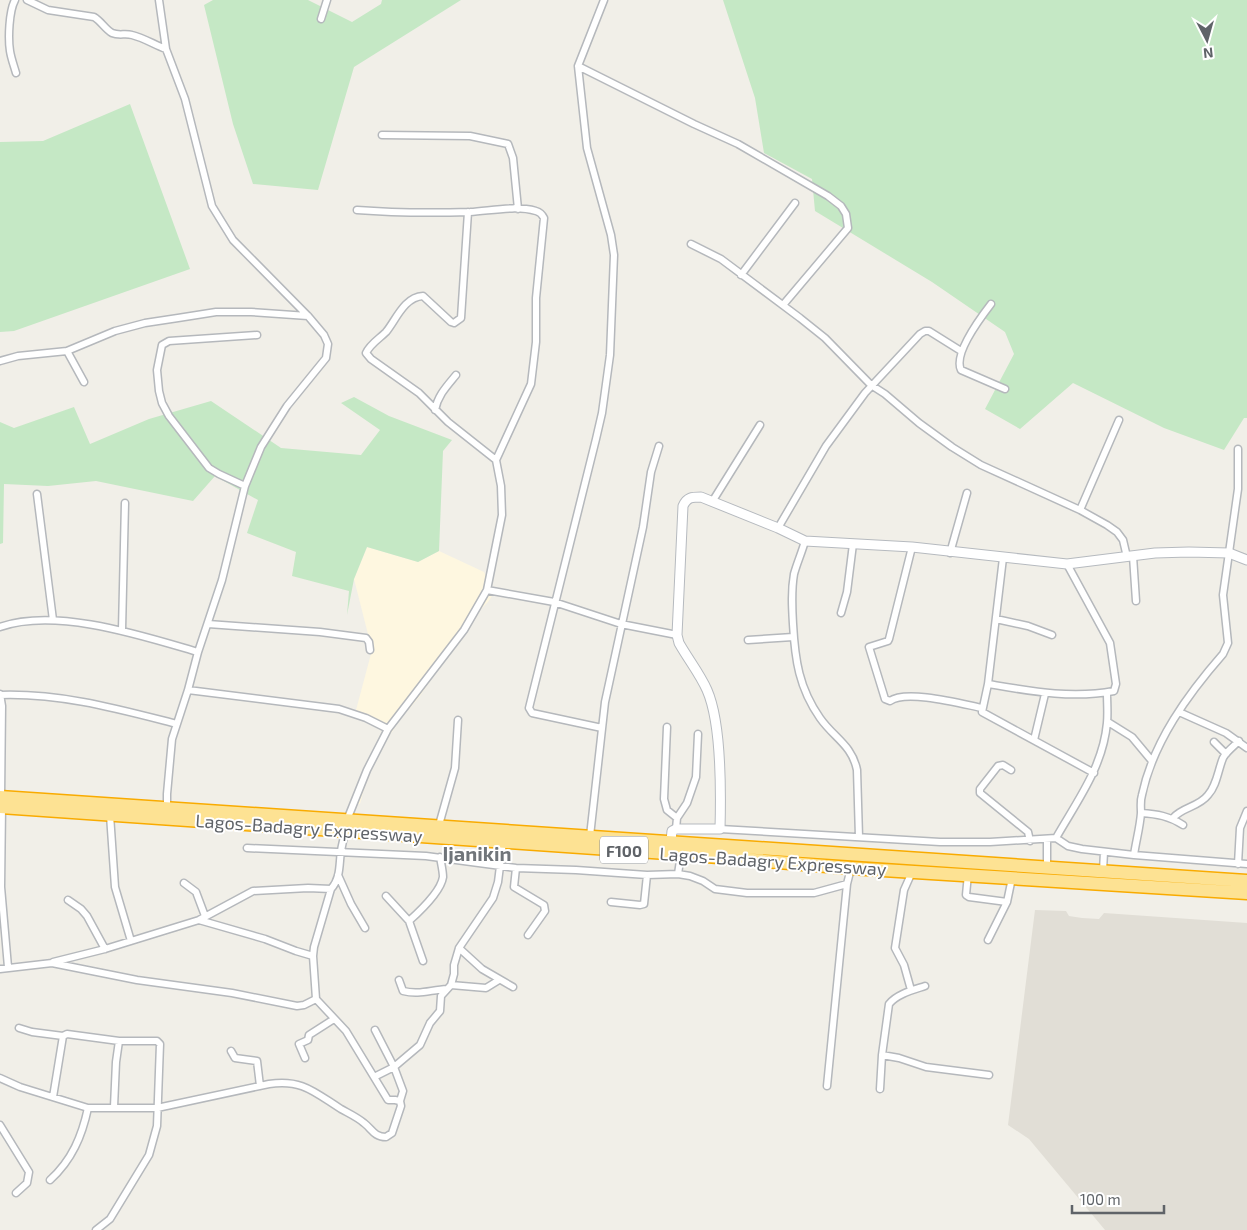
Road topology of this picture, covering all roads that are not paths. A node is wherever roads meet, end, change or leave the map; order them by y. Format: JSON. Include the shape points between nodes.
{"nodes":[{"id":1,"x":16,"y":0,"type":"edge"},
{"id":2,"x":27,"y":0,"type":"edge"},
{"id":3,"x":159,"y":0,"type":"edge"},
{"id":4,"x":327,"y":0,"type":"edge"},
{"id":5,"x":604,"y":0,"type":"edge"},
{"id":6,"x":321,"y":19,"type":"dead end"},
{"id":7,"x":166,"y":49,"type":"junction"},
{"id":8,"x":578,"y":66,"type":"junction"},
{"id":9,"x":16,"y":73,"type":"dead end"},
{"id":10,"x":382,"y":134,"type":"dead end"},
{"id":11,"x":795,"y":204,"type":"dead end"},
{"id":12,"x":518,"y":209,"type":"junction"},
{"id":13,"x":357,"y":210,"type":"dead end"},
{"id":14,"x":468,"y":212,"type":"junction"},
{"id":15,"x":691,"y":244,"type":"dead end"},
{"id":16,"x":741,"y":275,"type":"junction"},
{"id":17,"x":991,"y":304,"type":"dead end"},
{"id":18,"x":783,"y":305,"type":"junction"},
{"id":19,"x":308,"y":316,"type":"junction"},
{"id":20,"x":257,"y":335,"type":"dead end"},
{"id":21,"x":67,"y":351,"type":"junction"},
{"id":22,"x":961,"y":352,"type":"junction"},
{"id":23,"x":0,"y":361,"type":"edge"},
{"id":24,"x":456,"y":375,"type":"dead end"},
{"id":25,"x":84,"y":382,"type":"dead end"},
{"id":26,"x":871,"y":385,"type":"junction"},
{"id":27,"x":1005,"y":389,"type":"dead end"},
{"id":28,"x":435,"y":410,"type":"junction"},
{"id":29,"x":1119,"y":420,"type":"dead end"},
{"id":30,"x":760,"y":425,"type":"dead end"},
{"id":31,"x":659,"y":446,"type":"dead end"},
{"id":32,"x":1238,"y":449,"type":"dead end"},
{"id":33,"x":496,"y":460,"type":"junction"},
{"id":34,"x":245,"y":486,"type":"junction"},
{"id":35,"x":967,"y":493,"type":"dead end"},
{"id":36,"x":37,"y":494,"type":"dead end"},
{"id":37,"x":712,"y":502,"type":"junction"},
{"id":38,"x":125,"y":503,"type":"dead end"},
{"id":39,"x":1080,"y":510,"type":"junction"},
{"id":40,"x":778,"y":528,"type":"junction"},
{"id":41,"x":805,"y":541,"type":"junction"},
{"id":42,"x":853,"y":544,"type":"junction"},
{"id":43,"x":912,"y":547,"type":"junction"},
{"id":44,"x":950,"y":552,"type":"junction"},
{"id":45,"x":1229,"y":553,"type":"junction"},
{"id":46,"x":1130,"y":557,"type":"junction"},
{"id":47,"x":1003,"y":558,"type":"junction"},
{"id":48,"x":1247,"y":560,"type":"edge"},
{"id":49,"x":1067,"y":564,"type":"junction"},
{"id":50,"x":488,"y":590,"type":"junction"},
{"id":51,"x":1136,"y":601,"type":"dead end"},
{"id":52,"x":554,"y":602,"type":"junction"},
{"id":53,"x":841,"y":613,"type":"dead end"},
{"id":54,"x":996,"y":619,"type":"junction"},
{"id":55,"x":53,"y":620,"type":"junction"},
{"id":56,"x":208,"y":624,"type":"junction"},
{"id":57,"x":621,"y":624,"type":"junction"},
{"id":58,"x":0,"y":627,"type":"edge"},
{"id":59,"x":122,"y":630,"type":"junction"},
{"id":60,"x":677,"y":635,"type":"junction"},
{"id":61,"x":1052,"y":635,"type":"dead end"},
{"id":62,"x":793,"y":637,"type":"junction"},
{"id":63,"x":748,"y":640,"type":"dead end"},
{"id":64,"x":370,"y":650,"type":"dead end"},
{"id":65,"x":198,"y":652,"type":"junction"},
{"id":66,"x":988,"y":684,"type":"junction"},
{"id":67,"x":188,"y":690,"type":"junction"},
{"id":68,"x":1107,"y":693,"type":"junction"},
{"id":69,"x":1045,"y":694,"type":"junction"},
{"id":70,"x":0,"y":695,"type":"edge"},
{"id":71,"x":982,"y":708,"type":"junction"},
{"id":72,"x":1179,"y":712,"type":"junction"},
{"id":73,"x":458,"y":720,"type":"dead end"},
{"id":74,"x":1108,"y":722,"type":"junction"},
{"id":75,"x":177,"y":724,"type":"junction"},
{"id":76,"x":667,"y":727,"type":"dead end"},
{"id":77,"x":602,"y":728,"type":"junction"},
{"id":78,"x":388,"y":729,"type":"junction"},
{"id":79,"x":698,"y":734,"type":"dead end"},
{"id":80,"x":1034,"y":740,"type":"junction"},
{"id":81,"x":1239,"y":741,"type":"junction"},
{"id":82,"x":1214,"y":742,"type":"dead end"},
{"id":83,"x":1247,"y":748,"type":"edge"},
{"id":84,"x":1226,"y":754,"type":"junction"},
{"id":85,"x":1152,"y":762,"type":"junction"},
{"id":86,"x":1011,"y":770,"type":"dead end"},
{"id":87,"x":1094,"y":773,"type":"junction"},
{"id":88,"x":1,"y":802,"type":"edge"},
{"id":89,"x":168,"y":808,"type":"junction"},
{"id":90,"x":1247,"y":811,"type":"edge"},
{"id":91,"x":1141,"y":813,"type":"junction"},
{"id":92,"x":110,"y":814,"type":"junction"},
{"id":93,"x":677,"y":818,"type":"junction"},
{"id":94,"x":1173,"y":818,"type":"junction"},
{"id":95,"x":346,"y":825,"type":"junction"},
{"id":96,"x":1183,"y":825,"type":"dead end"},
{"id":97,"x":440,"y":826,"type":"junction"},
{"id":98,"x":720,"y":829,"type":"junction"},
{"id":99,"x":674,"y":835,"type":"junction"},
{"id":100,"x":590,"y":836,"type":"junction"},
{"id":101,"x":859,"y":837,"type":"junction"},
{"id":102,"x":1056,"y":838,"type":"junction"},
{"id":103,"x":1047,"y":840,"type":"junction"},
{"id":104,"x":1030,"y":841,"type":"junction"},
{"id":105,"x":502,"y":842,"type":"junction"},
{"id":106,"x":247,"y":848,"type":"dead end"},
{"id":107,"x":341,"y":851,"type":"junction"},
{"id":108,"x":1104,"y":852,"type":"junction"},
{"id":109,"x":680,"y":854,"type":"junction"},
{"id":110,"x":1134,"y":855,"type":"junction"},
{"id":111,"x":440,"y":857,"type":"junction"},
{"id":112,"x":499,"y":864,"type":"junction"},
{"id":113,"x":1238,"y":864,"type":"junction"},
{"id":114,"x":1247,"y":864,"type":"edge"},
{"id":115,"x":1047,"y":867,"type":"junction"},
{"id":116,"x":516,"y":868,"type":"junction"},
{"id":117,"x":851,"y":868,"type":"junction"},
{"id":118,"x":912,"y":871,"type":"junction"},
{"id":119,"x":1103,"y":871,"type":"junction"},
{"id":120,"x":678,"y":874,"type":"junction"},
{"id":121,"x":968,"y":874,"type":"junction"},
{"id":122,"x":647,"y":875,"type":"junction"},
{"id":123,"x":338,"y":876,"type":"junction"},
{"id":124,"x":1012,"y":878,"type":"junction"},
{"id":125,"x":1247,"y":881,"type":"edge"},
{"id":126,"x":184,"y":883,"type":"dead end"},
{"id":127,"x":847,"y":884,"type":"junction"},
{"id":128,"x":1,"y":887,"type":"edge"},
{"id":129,"x":331,"y":889,"type":"junction"},
{"id":130,"x":1247,"y":893,"type":"edge"},
{"id":131,"x":386,"y":896,"type":"dead end"},
{"id":132,"x":68,"y":900,"type":"dead end"},
{"id":133,"x":611,"y":902,"type":"dead end"},
{"id":134,"x":1007,"y":902,"type":"junction"},
{"id":135,"x":205,"y":916,"type":"junction"},
{"id":136,"x":199,"y":920,"type":"junction"},
{"id":137,"x":409,"y":921,"type":"junction"},
{"id":138,"x":365,"y":928,"type":"dead end"},
{"id":139,"x":528,"y":935,"type":"dead end"},
{"id":140,"x":988,"y":940,"type":"dead end"},
{"id":141,"x":131,"y":941,"type":"junction"},
{"id":142,"x":459,"y":948,"type":"junction"},
{"id":143,"x":105,"y":949,"type":"junction"},
{"id":144,"x":313,"y":956,"type":"junction"},
{"id":145,"x":423,"y":961,"type":"dead end"},
{"id":146,"x":52,"y":963,"type":"junction"},
{"id":147,"x":8,"y":967,"type":"junction"},
{"id":148,"x":0,"y":969,"type":"edge"},
{"id":149,"x":399,"y":980,"type":"dead end"},
{"id":150,"x":499,"y":980,"type":"junction"},
{"id":151,"x":925,"y":986,"type":"dead end"},
{"id":152,"x":449,"y":987,"type":"junction"},
{"id":153,"x":513,"y":987,"type":"dead end"},
{"id":154,"x":911,"y":990,"type":"junction"},
{"id":155,"x":316,"y":999,"type":"junction"},
{"id":156,"x":334,"y":1019,"type":"junction"},
{"id":157,"x":19,"y":1028,"type":"dead end"},
{"id":158,"x":374,"y":1030,"type":"dead end"},
{"id":159,"x":63,"y":1036,"type":"junction"},
{"id":160,"x":119,"y":1041,"type":"junction"},
{"id":161,"x":232,"y":1050,"type":"dead end"},
{"id":162,"x":882,"y":1054,"type":"junction"},
{"id":163,"x":305,"y":1058,"type":"dead end"},
{"id":164,"x":394,"y":1067,"type":"junction"},
{"id":165,"x":990,"y":1075,"type":"dead end"},
{"id":166,"x":374,"y":1077,"type":"junction"},
{"id":167,"x":1,"y":1080,"type":"edge"},
{"id":168,"x":260,"y":1086,"type":"junction"},
{"id":169,"x":827,"y":1086,"type":"dead end"},
{"id":170,"x":880,"y":1088,"type":"dead end"},
{"id":171,"x":53,"y":1097,"type":"junction"},
{"id":172,"x":400,"y":1102,"type":"junction"},
{"id":173,"x":114,"y":1107,"type":"junction"},
{"id":174,"x":88,"y":1108,"type":"junction"},
{"id":175,"x":158,"y":1108,"type":"junction"},
{"id":176,"x":0,"y":1125,"type":"edge"},
{"id":177,"x":50,"y":1180,"type":"dead end"},
{"id":178,"x":16,"y":1193,"type":"dead end"},
{"id":179,"x":96,"y":1230,"type":"edge"}],
"edges":[{"from":1,"to":9,"type":"street","via":[[9,44]]},
{"from":2,"to":7,"type":"street","via":[[48,10],[94,17],[115,34],[135,36]]},
{"from":3,"to":7,"type":"street"},
{"from":4,"to":6,"type":"street"},
{"from":5,"to":8,"type":"street"},
{"from":7,"to":19,"type":"street","via":[[184,99],[212,206],[234,240]]},
{"from":8,"to":18,"type":"street","via":[[749,150],[841,206],[848,228]]},
{"from":8,"to":52,"type":"street","via":[[587,148],[611,235],[613,298],[602,413]]},
{"from":10,"to":12,"type":"street","via":[[470,136],[508,144],[513,158]]},
{"from":11,"to":16,"type":"street"},
{"from":12,"to":14,"type":"street"},
{"from":12,"to":33,"type":"street","via":[[536,211],[544,218],[536,298],[536,342],[531,384]]},
{"from":13,"to":14,"type":"street"},
{"from":14,"to":28,"type":"street","via":[[461,318],[451,322],[422,296],[416,297],[367,351],[368,357],[419,393]]},
{"from":15,"to":16,"type":"street","via":[[721,259]]},
{"from":16,"to":18,"type":"street"},
{"from":17,"to":22,"type":"street"},
{"from":18,"to":26,"type":"street","via":[[825,338]]},
{"from":19,"to":21,"type":"street","via":[[216,312],[146,322]]},
{"from":19,"to":34,"type":"street","via":[[326,339],[326,358],[266,438]]},
{"from":20,"to":34,"type":"street","via":[[166,342],[161,349],[157,370],[162,403],[176,426],[210,468]]},
{"from":21,"to":23,"type":"street"},
{"from":21,"to":25,"type":"street"},
{"from":22,"to":26,"type":"street","via":[[924,331]]},
{"from":22,"to":27,"type":"street","via":[[958,363],[961,370]]},
{"from":24,"to":28,"type":"street","via":[[443,390]]},
{"from":26,"to":39,"type":"street","via":[[965,456]]},
{"from":26,"to":40,"type":"street","via":[[826,446]]},
{"from":28,"to":33,"type":"street"},
{"from":29,"to":39,"type":"street"},
{"from":30,"to":37,"type":"street"},
{"from":31,"to":57,"type":"street"},
{"from":32,"to":45,"type":"street","via":[[1238,489]]},
{"from":33,"to":50,"type":"street","via":[[502,515]]},
{"from":34,"to":56,"type":"street"},
{"from":35,"to":44,"type":"street"},
{"from":36,"to":55,"type":"street"},
{"from":37,"to":40,"type":"street"},
{"from":37,"to":60,"type":"street","via":[[691,497],[683,506]]},
{"from":38,"to":59,"type":"street"},
{"from":39,"to":46,"type":"street","via":[[1117,532],[1124,540]]},
{"from":40,"to":41,"type":"street"},
{"from":41,"to":42,"type":"street"},
{"from":41,"to":62,"type":"street","via":[[793,585]]},
{"from":42,"to":43,"type":"street"},
{"from":42,"to":53,"type":"street"},
{"from":43,"to":44,"type":"street"},
{"from":43,"to":71,"type":"street","via":[[889,639],[869,647],[885,699],[890,701],[901,696]]},
{"from":44,"to":47,"type":"street"},
{"from":45,"to":46,"type":"street","via":[[1189,552]]},
{"from":45,"to":48,"type":"street"},
{"from":45,"to":72,"type":"street","via":[[1223,595],[1227,647]]},
{"from":46,"to":49,"type":"street"},
{"from":46,"to":51,"type":"street"},
{"from":47,"to":49,"type":"street"},
{"from":47,"to":54,"type":"street"},
{"from":49,"to":68,"type":"street","via":[[1111,647],[1116,684],[1114,691]]},
{"from":50,"to":52,"type":"street"},
{"from":50,"to":78,"type":"street","via":[[464,630]]},
{"from":52,"to":57,"type":"street"},
{"from":52,"to":77,"type":"street","via":[[530,710]]},
{"from":54,"to":61,"type":"street"},
{"from":54,"to":66,"type":"street"},
{"from":55,"to":58,"type":"street"},
{"from":55,"to":59,"type":"street"},
{"from":56,"to":64,"type":"street","via":[[366,638]]},
{"from":56,"to":65,"type":"street"},
{"from":57,"to":60,"type":"street"},
{"from":57,"to":77,"type":"street"},
{"from":59,"to":65,"type":"street"},
{"from":60,"to":98,"type":"street","via":[[679,644],[708,692],[715,724],[721,794]]},
{"from":62,"to":63,"type":"street"},
{"from":62,"to":101,"type":"street","via":[[796,668],[812,706],[855,760]]},
{"from":65,"to":67,"type":"street"},
{"from":66,"to":69,"type":"street"},
{"from":66,"to":71,"type":"street"},
{"from":67,"to":75,"type":"street"},
{"from":67,"to":78,"type":"street","via":[[339,710]]},
{"from":68,"to":69,"type":"street"},
{"from":68,"to":74,"type":"street"},
{"from":69,"to":80,"type":"street"},
{"from":70,"to":75,"type":"street","via":[[52,696]]},
{"from":70,"to":88,"type":"street"},
{"from":71,"to":80,"type":"street","via":[[982,712]]},
{"from":72,"to":81,"type":"street"},
{"from":72,"to":85,"type":"street"},
{"from":73,"to":97,"type":"street","via":[[455,768]]},
{"from":74,"to":85,"type":"street","via":[[1132,737]]},
{"from":74,"to":87,"type":"street"},
{"from":75,"to":89,"type":"street","via":[[172,747]]},
{"from":76,"to":93,"type":"street","via":[[664,799],[667,810]]},
{"from":77,"to":100,"type":"street"},
{"from":78,"to":95,"type":"street","via":[[367,770]]},
{"from":79,"to":93,"type":"street","via":[[696,777],[687,803]]},
{"from":80,"to":87,"type":"street"},
{"from":81,"to":83,"type":"street"},
{"from":81,"to":84,"type":"street"},
{"from":82,"to":84,"type":"street"},
{"from":84,"to":94,"type":"street","via":[[1208,796],[1195,806],[1181,810]]},
{"from":85,"to":91,"type":"street","via":[[1142,793]]},
{"from":86,"to":104,"type":"street","via":[[998,766],[980,793],[1028,832]]},
{"from":87,"to":102,"type":"street"},
{"from":88,"to":89,"type":"highway","name":"Lagos-Badagry Expressway","number":"F100"},
{"from":88,"to":92,"type":"highway","name":"Lagos-Badagry Expressway","number":"F100"},
{"from":88,"to":128,"type":"street"},
{"from":89,"to":95,"type":"highway","name":"Lagos-Badagry Expressway","number":"F100"},
{"from":90,"to":113,"type":"street","via":[[1240,828]]},
{"from":91,"to":94,"type":"street"},
{"from":91,"to":110,"type":"street"},
{"from":92,"to":95,"type":"highway","name":"Lagos-Badagry Expressway","number":"F100"},
{"from":92,"to":141,"type":"street","via":[[115,887]]},
{"from":93,"to":99,"type":"street"},
{"from":94,"to":96,"type":"street"},
{"from":95,"to":97,"type":"highway","name":"Lagos-Badagry Expressway","number":"F100"},
{"from":95,"to":105,"type":"highway","name":"Lagos-Badagry Expressway","number":"F100"},
{"from":95,"to":107,"type":"street"},
{"from":97,"to":100,"type":"highway","name":"Lagos-Badagry Expressway","number":"F100"},
{"from":98,"to":99,"type":"street"},
{"from":98,"to":101,"type":"street"},
{"from":99,"to":100,"type":"highway","name":"Lagos-Badagry Expressway","number":"F100"},
{"from":99,"to":115,"type":"highway","name":"Lagos-Badagry Expressway","number":"F100","via":[[856,855]]},
{"from":101,"to":104,"type":"street","via":[[940,842]]},
{"from":102,"to":103,"type":"street"},
{"from":102,"to":108,"type":"street","via":[[1068,846]]},
{"from":103,"to":104,"type":"street"},
{"from":103,"to":115,"type":"street"},
{"from":105,"to":109,"type":"highway","name":"Lagos-Badagry Expressway","number":"F100"},
{"from":105,"to":112,"type":"street"},
{"from":106,"to":107,"type":"street"},
{"from":107,"to":111,"type":"street"},
{"from":107,"to":123,"type":"street"},
{"from":108,"to":110,"type":"street"},
{"from":108,"to":119,"type":"street"},
{"from":109,"to":117,"type":"highway","name":"Lagos-Badagry Expressway","number":"F100"},
{"from":109,"to":120,"type":"street"},
{"from":110,"to":113,"type":"street"},
{"from":111,"to":112,"type":"street"},
{"from":111,"to":137,"type":"street","via":[[442,881],[428,903]]},
{"from":112,"to":116,"type":"street"},
{"from":112,"to":142,"type":"street","via":[[493,898]]},
{"from":113,"to":114,"type":"street"},
{"from":115,"to":119,"type":"highway","name":"Lagos-Badagry Expressway","number":"F100"},
{"from":116,"to":122,"type":"street"},
{"from":116,"to":139,"type":"street","via":[[514,887],[545,908]]},
{"from":117,"to":118,"type":"highway","name":"Lagos-Badagry Expressway","number":"F100"},
{"from":117,"to":127,"type":"street"},
{"from":118,"to":121,"type":"highway","name":"Lagos-Badagry Expressway","number":"F100"},
{"from":118,"to":154,"type":"street","via":[[904,890],[895,948]]},
{"from":119,"to":125,"type":"highway","name":"Lagos-Badagry Expressway","number":"F100"},
{"from":120,"to":122,"type":"street"},
{"from":120,"to":127,"type":"street","via":[[697,879],[715,889],[747,893],[814,893]]},
{"from":121,"to":124,"type":"highway","name":"Lagos-Badagry Expressway","number":"F100"},
{"from":121,"to":134,"type":"street","via":[[966,895],[969,898]]},
{"from":122,"to":133,"type":"street","via":[[644,904]]},
{"from":123,"to":129,"type":"street"},
{"from":123,"to":138,"type":"street"},
{"from":124,"to":130,"type":"highway","name":"Lagos-Badagry Expressway","number":"F100"},
{"from":124,"to":134,"type":"street"},
{"from":126,"to":135,"type":"street","via":[[196,892]]},
{"from":127,"to":169,"type":"street"},
{"from":128,"to":147,"type":"street"},
{"from":129,"to":135,"type":"street","via":[[253,891]]},
{"from":129,"to":144,"type":"street"},
{"from":131,"to":137,"type":"street"},
{"from":132,"to":143,"type":"street","via":[[87,916]]},
{"from":134,"to":140,"type":"street"},
{"from":135,"to":136,"type":"street"},
{"from":136,"to":141,"type":"street"},
{"from":136,"to":144,"type":"street"},
{"from":137,"to":145,"type":"street"},
{"from":141,"to":143,"type":"street"},
{"from":142,"to":150,"type":"street"},
{"from":142,"to":152,"type":"street"},
{"from":143,"to":146,"type":"street"},
{"from":144,"to":155,"type":"street"},
{"from":146,"to":147,"type":"street"},
{"from":146,"to":155,"type":"street","via":[[297,1006]]},
{"from":147,"to":148,"type":"street"},
{"from":149,"to":152,"type":"street","via":[[403,991],[416,994]]},
{"from":150,"to":152,"type":"street","via":[[486,988]]},
{"from":150,"to":153,"type":"street"},
{"from":151,"to":154,"type":"street"},
{"from":152,"to":164,"type":"street","via":[[441,996],[440,1011],[430,1023],[420,1045]]},
{"from":154,"to":162,"type":"street","via":[[888,1004]]},
{"from":155,"to":156,"type":"street"},
{"from":156,"to":163,"type":"street","via":[[298,1044]]},
{"from":156,"to":166,"type":"street","via":[[353,1041]]},
{"from":157,"to":159,"type":"street"},
{"from":158,"to":164,"type":"street"},
{"from":159,"to":160,"type":"street"},
{"from":159,"to":171,"type":"street"},
{"from":160,"to":173,"type":"street"},
{"from":160,"to":175,"type":"street","via":[[153,1040],[160,1044]]},
{"from":161,"to":168,"type":"street","via":[[235,1058],[257,1061]]},
{"from":162,"to":165,"type":"street","via":[[926,1067]]},
{"from":162,"to":170,"type":"street"},
{"from":164,"to":166,"type":"street"},
{"from":164,"to":172,"type":"street","via":[[403,1091]]},
{"from":166,"to":172,"type":"street","via":[[388,1100]]},
{"from":167,"to":171,"type":"street"},
{"from":168,"to":172,"type":"street","via":[[282,1082],[314,1091],[364,1122],[375,1135],[386,1137],[392,1133]]},
{"from":168,"to":175,"type":"street"},
{"from":171,"to":174,"type":"street"},
{"from":173,"to":174,"type":"street"},
{"from":173,"to":175,"type":"street"},
{"from":174,"to":177,"type":"street","via":[[77,1145]]},
{"from":175,"to":179,"type":"street","via":[[157,1126],[148,1155],[110,1219]]},
{"from":176,"to":178,"type":"street","via":[[29,1172],[27,1183]]}]}
